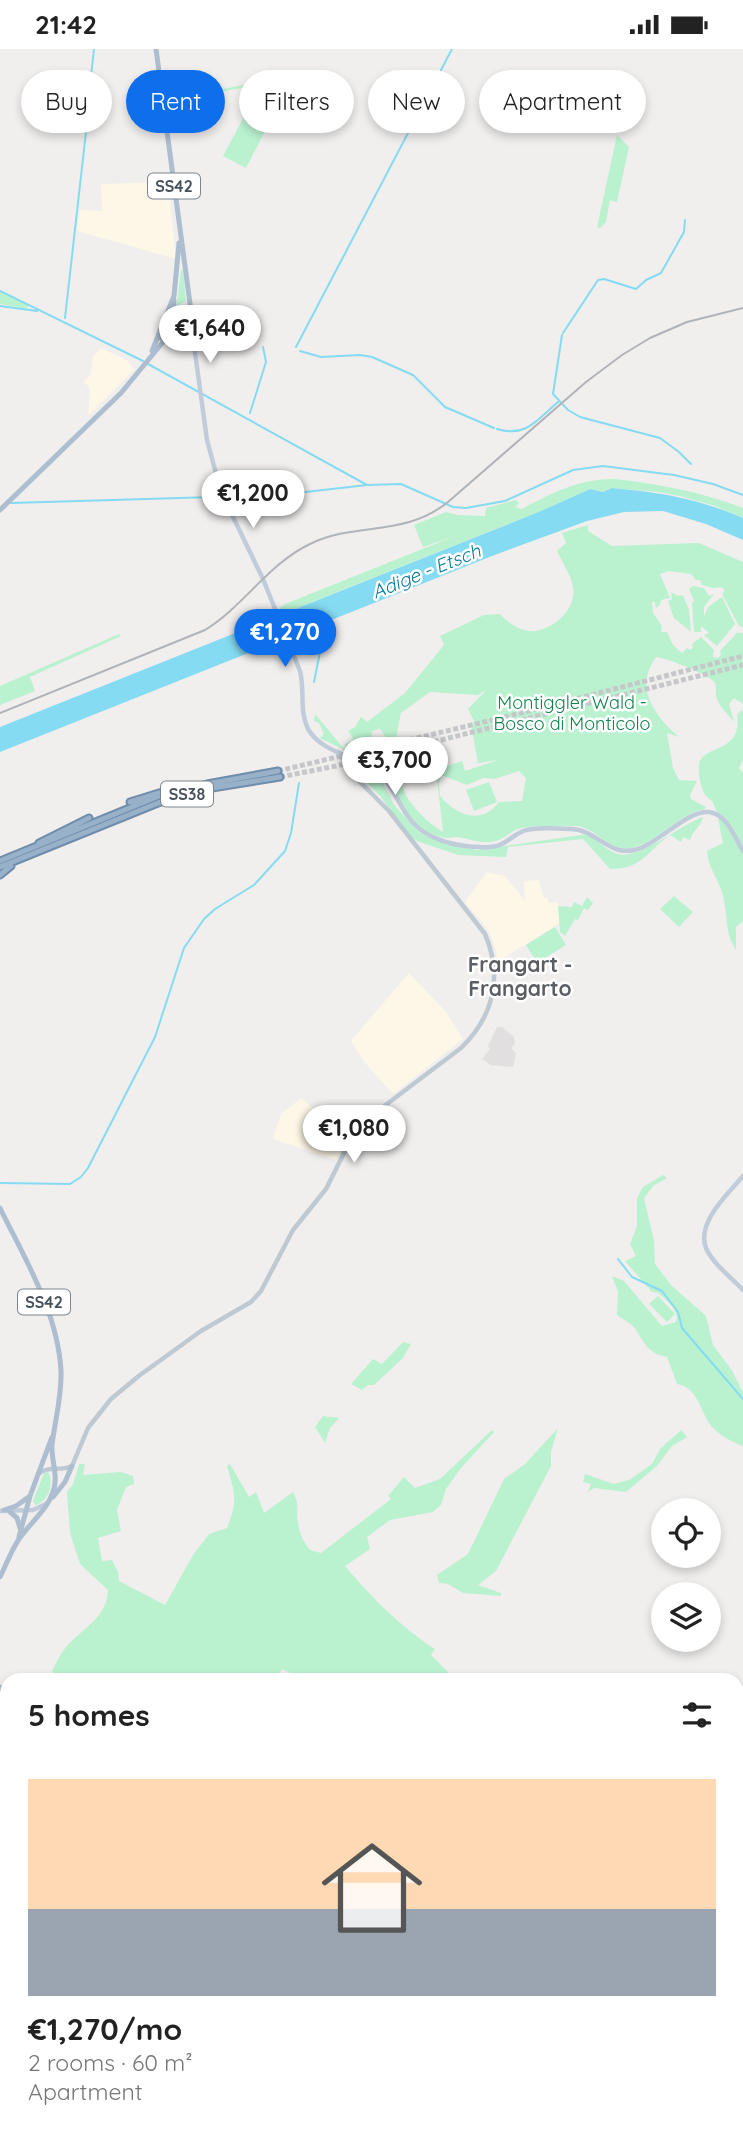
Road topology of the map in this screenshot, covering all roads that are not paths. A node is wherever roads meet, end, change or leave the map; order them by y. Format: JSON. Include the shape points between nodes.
{"nodes":[{"id":1,"x":156,"y":49,"type":"edge"},
{"id":2,"x":180,"y":239,"type":"junction"},
{"id":3,"x":174,"y":296,"type":"junction"},
{"id":4,"x":180,"y":313,"type":"junction"},
{"id":5,"x":189,"y":320,"type":"junction"},
{"id":6,"x":173,"y":323,"type":"junction"},
{"id":7,"x":179,"y":329,"type":"junction"},
{"id":8,"x":194,"y":346,"type":"junction"},
{"id":9,"x":148,"y":358,"type":"junction"},
{"id":10,"x":0,"y":509,"type":"edge"},
{"id":11,"x":337,"y":752,"type":"junction"},
{"id":12,"x":357,"y":760,"type":"junction"},
{"id":13,"x":366,"y":765,"type":"junction"},
{"id":14,"x":351,"y":768,"type":"junction"},
{"id":15,"x":358,"y":770,"type":"junction"},
{"id":16,"x":358,"y":779,"type":"junction"},
{"id":17,"x":183,"y":790,"type":"junction"},
{"id":18,"x":130,"y":801,"type":"dead end"},
{"id":19,"x":89,"y":818,"type":"dead end"},
{"id":20,"x":98,"y":826,"type":"junction"},
{"id":21,"x":34,"y":847,"type":"junction"},
{"id":22,"x":743,"y":851,"type":"edge"},
{"id":23,"x":0,"y":864,"type":"edge"},
{"id":24,"x":0,"y":875,"type":"edge"},
{"id":25,"x":743,"y":1176,"type":"edge"},
{"id":26,"x":0,"y":1207,"type":"edge"},
{"id":27,"x":743,"y":1290,"type":"edge"},
{"id":28,"x":53,"y":1434,"type":"junction"},
{"id":29,"x":72,"y":1466,"type":"junction"},
{"id":30,"x":54,"y":1469,"type":"junction"},
{"id":31,"x":37,"y":1475,"type":"junction"},
{"id":32,"x":30,"y":1496,"type":"junction"},
{"id":33,"x":49,"y":1500,"type":"junction"},
{"id":34,"x":29,"y":1509,"type":"junction"},
{"id":35,"x":4,"y":1511,"type":"edge"},
{"id":36,"x":20,"y":1529,"type":"junction"},
{"id":37,"x":18,"y":1540,"type":"junction"},
{"id":38,"x":0,"y":1577,"type":"edge"}],
"edges":[{"from":1,"to":2,"type":"main road","number":"SS42"},
{"from":2,"to":3,"type":"main road","number":"SS42"},
{"from":2,"to":5,"type":"main road","number":"SS42"},
{"from":3,"to":4,"type":"main road","number":"SS42"},
{"from":3,"to":9,"type":"main road","number":"SS42"},
{"from":4,"to":5,"type":"main road"},
{"from":4,"to":6,"type":"main road","number":"SS42"},
{"from":5,"to":7,"type":"main road","number":"SS42"},
{"from":5,"to":8,"type":"main road"},
{"from":6,"to":7,"type":"main road"},
{"from":6,"to":9,"type":"main road","number":"SS42"},
{"from":7,"to":8,"type":"main road"},
{"from":7,"to":9,"type":"main road","number":"SS42"},
{"from":8,"to":11,"type":"main road","via":[[210,454],[221,492],[263,579],[302,679],[308,729]]},
{"from":9,"to":10,"type":"main road","number":"SS42","via":[[121,393]]},
{"from":11,"to":12,"type":"main road"},
{"from":11,"to":14,"type":"street"},
{"from":12,"to":13,"type":"main road"},
{"from":12,"to":14,"type":"street"},
{"from":12,"to":15,"type":"street"},
{"from":13,"to":15,"type":"street"},
{"from":13,"to":22,"type":"main road","via":[[381,775],[421,831],[472,847],[498,846],[531,829],[574,829],[586,831],[614,849],[637,850],[695,815],[711,813],[724,820]]},
{"from":14,"to":16,"type":"street"},
{"from":15,"to":16,"type":"street"},
{"from":16,"to":29,"type":"street","via":[[389,811],[485,934],[495,975],[485,1018],[461,1048],[360,1128],[327,1189],[293,1230],[261,1291],[111,1399],[88,1428]]},
{"from":17,"to":18,"type":"highway"},
{"from":17,"to":20,"type":"highway","number":"SS38","via":[[279,774],[183,795]]},
{"from":17,"to":21,"type":"highway","number":"SS38"},
{"from":19,"to":21,"type":"highway"},
{"from":20,"to":23,"type":"highway","number":"SS38"},
{"from":20,"to":24,"type":"highway"},
{"from":21,"to":23,"type":"highway","number":"SS38"},
{"from":25,"to":27,"type":"main road","via":[[712,1214],[705,1232],[710,1253]]},
{"from":26,"to":28,"type":"main road","number":"SS42","via":[[40,1291],[58,1347],[60,1403]]},
{"from":28,"to":30,"type":"main road","number":"SS42"},
{"from":28,"to":31,"type":"main road","number":"SS42"},
{"from":29,"to":30,"type":"street"},
{"from":29,"to":33,"type":"main road"},
{"from":30,"to":31,"type":"street"},
{"from":30,"to":33,"type":"main road","number":"SS42"},
{"from":31,"to":32,"type":"main road","number":"SS42"},
{"from":32,"to":34,"type":"main road","number":"SS42"},
{"from":32,"to":35,"type":"main road"},
{"from":33,"to":34,"type":"main road"},
{"from":33,"to":37,"type":"main road","number":"SS42"},
{"from":34,"to":35,"type":"main road"},
{"from":34,"to":36,"type":"main road","number":"SS42"},
{"from":35,"to":36,"type":"main road","via":[[17,1518]]},
{"from":36,"to":37,"type":"main road","number":"SS42"},
{"from":37,"to":38,"type":"main road","number":"SS42"}]}
